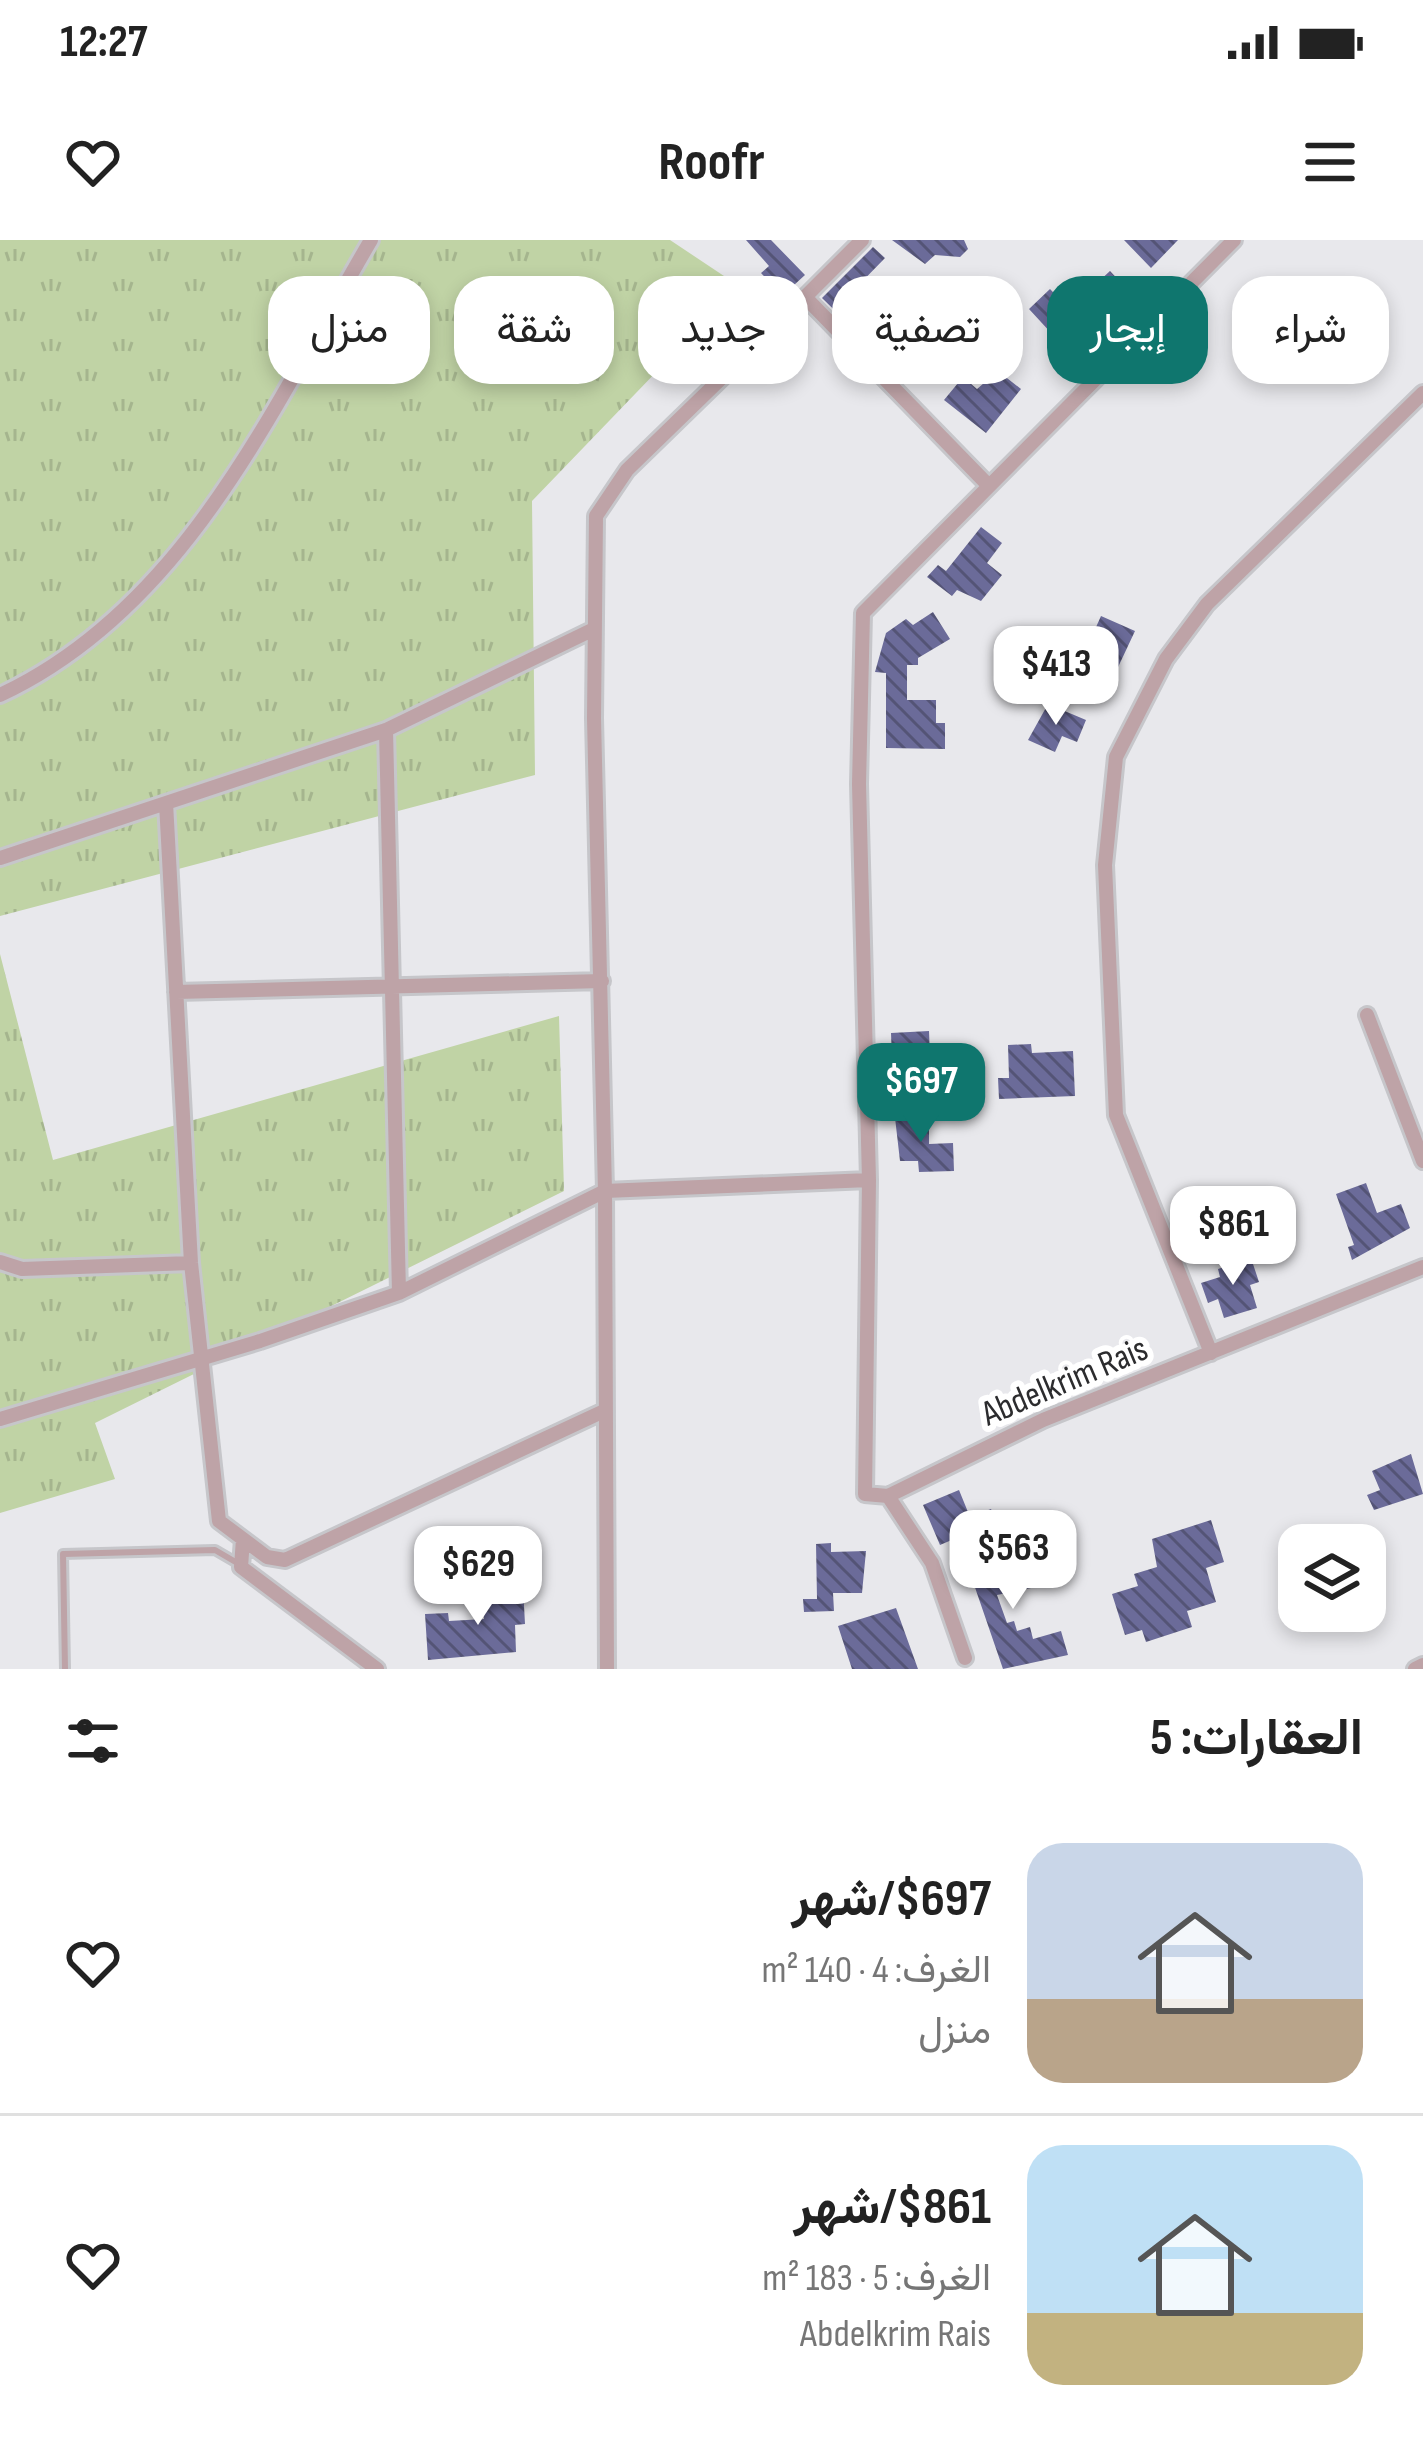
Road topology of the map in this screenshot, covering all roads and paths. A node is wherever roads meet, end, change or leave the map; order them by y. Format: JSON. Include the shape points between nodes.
{"nodes":[{"id":1,"x":371,"y":240,"type":"edge"},
{"id":2,"x":862,"y":240,"type":"edge"},
{"id":3,"x":1234,"y":240,"type":"edge"},
{"id":4,"x":808,"y":294,"type":"edge"},
{"id":5,"x":808,"y":300,"type":"edge"},
{"id":6,"x":717,"y":384,"type":"edge"},
{"id":7,"x":1423,"y":393,"type":"edge"},
{"id":8,"x":989,"y":486,"type":"junction"},
{"id":9,"x":594,"y":629,"type":"junction"},
{"id":10,"x":0,"y":695,"type":"edge"},
{"id":11,"x":386,"y":730,"type":"junction"},
{"id":12,"x":166,"y":803,"type":"junction"},
{"id":13,"x":0,"y":858,"type":"edge"},
{"id":14,"x":602,"y":982,"type":"junction"},
{"id":15,"x":392,"y":987,"type":"junction"},
{"id":16,"x":176,"y":992,"type":"junction"},
{"id":17,"x":1367,"y":1015,"type":"dead end"},
{"id":18,"x":1423,"y":1161,"type":"edge"},
{"id":19,"x":868,"y":1180,"type":"junction"},
{"id":20,"x":605,"y":1191,"type":"junction"},
{"id":21,"x":0,"y":1262,"type":"edge"},
{"id":22,"x":191,"y":1262,"type":"junction"},
{"id":23,"x":1423,"y":1267,"type":"edge"},
{"id":24,"x":399,"y":1293,"type":"junction"},
{"id":25,"x":1211,"y":1352,"type":"junction"},
{"id":26,"x":203,"y":1356,"type":"junction"},
{"id":27,"x":604,"y":1412,"type":"junction"},
{"id":28,"x":0,"y":1418,"type":"edge"},
{"id":29,"x":889,"y":1496,"type":"junction"},
{"id":30,"x":243,"y":1539,"type":"junction"},
{"id":31,"x":239,"y":1564,"type":"junction"},
{"id":32,"x":965,"y":1658,"type":"dead end"},
{"id":33,"x":1423,"y":1665,"type":"edge"},
{"id":34,"x":65,"y":1669,"type":"edge"},
{"id":35,"x":376,"y":1669,"type":"edge"},
{"id":36,"x":607,"y":1669,"type":"edge"},
{"id":37,"x":1414,"y":1669,"type":"edge"}],
"edges":[{"from":1,"to":10,"type":"street","via":[[240,470],[175,558],[79,645]]},
{"from":2,"to":4,"type":"street"},
{"from":3,"to":8,"type":"street"},
{"from":5,"to":8,"type":"street"},
{"from":6,"to":9,"type":"street","via":[[604,496],[594,527]]},
{"from":7,"to":25,"type":"street","via":[[1207,604],[1166,659],[1116,757],[1105,865],[1116,1115]]},
{"from":8,"to":19,"type":"street","via":[[862,616]]},
{"from":9,"to":11,"type":"street"},
{"from":9,"to":14,"type":"street"},
{"from":11,"to":12,"type":"street"},
{"from":11,"to":15,"type":"street"},
{"from":12,"to":13,"type":"street"},
{"from":12,"to":16,"type":"street"},
{"from":14,"to":15,"type":"street"},
{"from":14,"to":20,"type":"street"},
{"from":15,"to":16,"type":"street"},
{"from":15,"to":24,"type":"street"},
{"from":16,"to":22,"type":"street"},
{"from":17,"to":18,"type":"street"},
{"from":19,"to":20,"type":"street"},
{"from":19,"to":29,"type":"street","name":"Abdelkrim Rais","via":[[865,1495]]},
{"from":20,"to":24,"type":"street"},
{"from":20,"to":27,"type":"street"},
{"from":21,"to":22,"type":"street","via":[[22,1270]]},
{"from":22,"to":26,"type":"street"},
{"from":23,"to":25,"type":"street","name":"Abdelkrim Rais"},
{"from":24,"to":26,"type":"street"},
{"from":25,"to":29,"type":"street","name":"Abdelkrim Rais","via":[[1043,1420]]},
{"from":26,"to":28,"type":"street"},
{"from":26,"to":30,"type":"street","via":[[219,1521]]},
{"from":27,"to":30,"type":"street","via":[[286,1560]]},
{"from":27,"to":36,"type":"street"},
{"from":29,"to":32,"type":"street","via":[[932,1563]]},
{"from":30,"to":31,"type":"street"},
{"from":31,"to":34,"type":"lane","via":[[215,1550],[63,1554]]},
{"from":31,"to":35,"type":"street"},
{"from":33,"to":37,"type":"street"}]}
